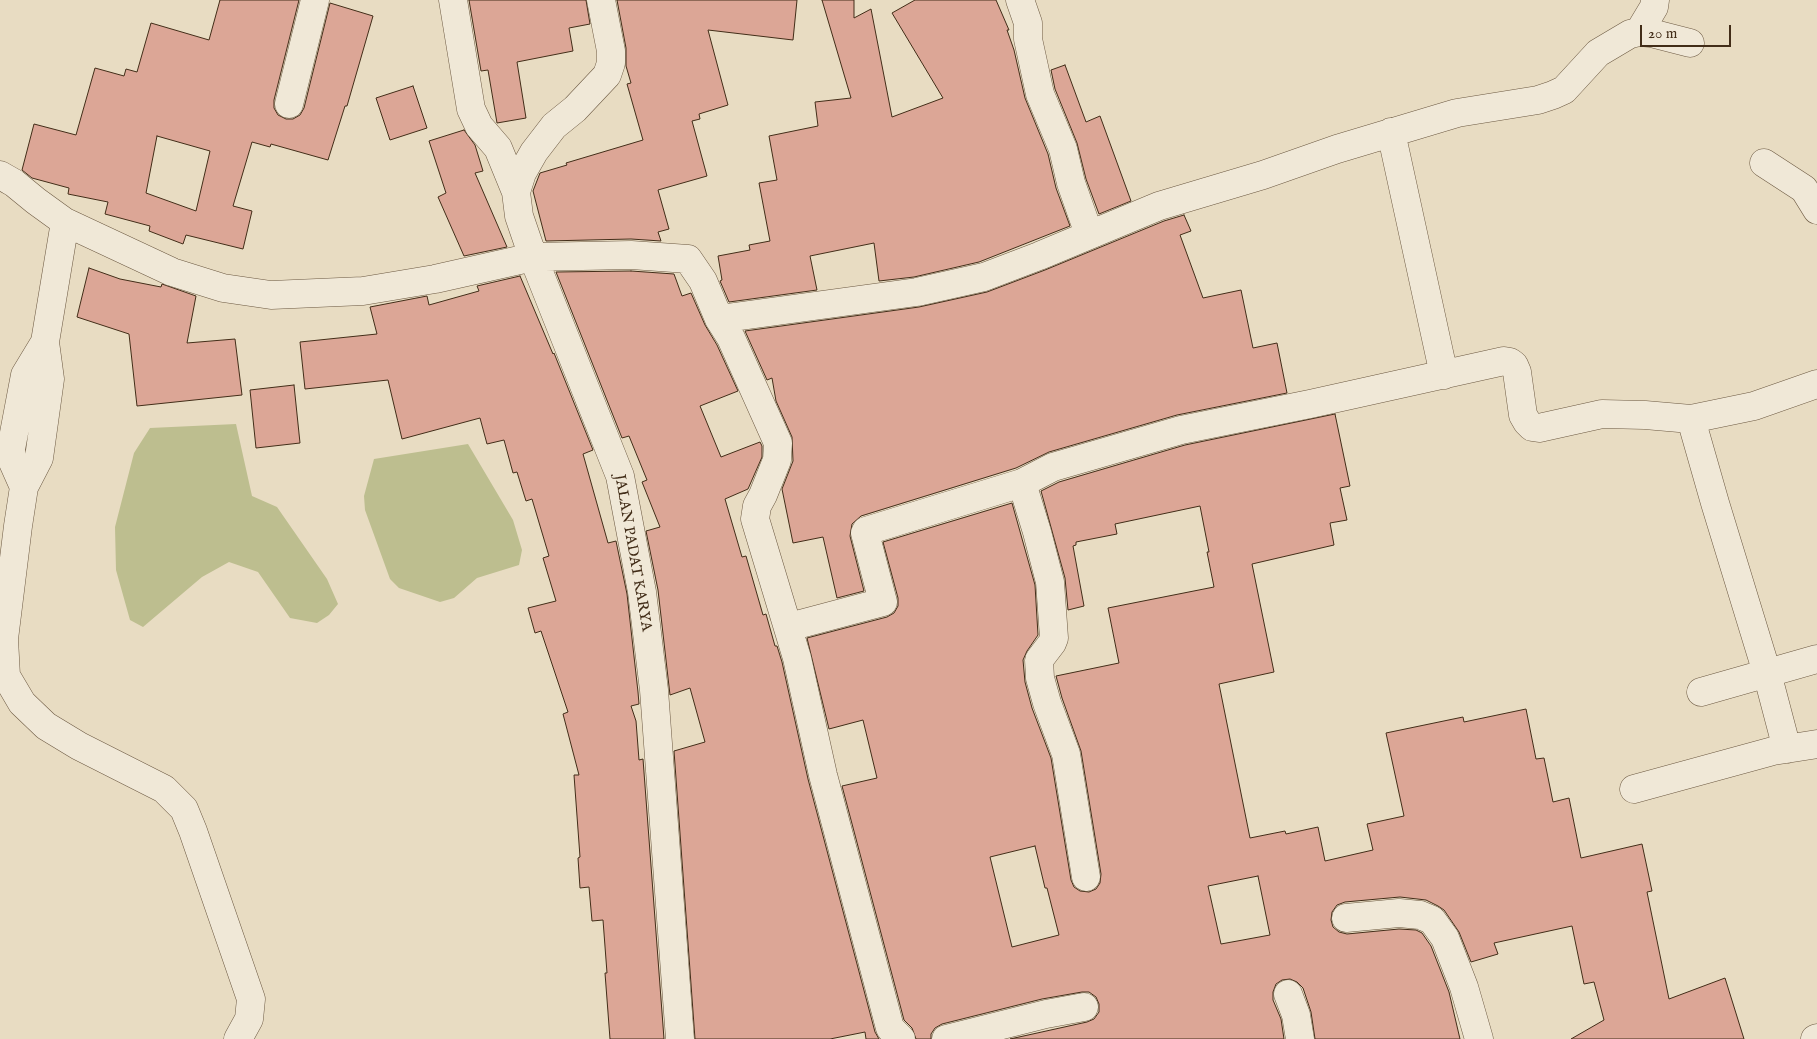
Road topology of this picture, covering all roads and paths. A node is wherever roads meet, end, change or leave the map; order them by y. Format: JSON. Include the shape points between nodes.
{"nodes":[{"id":1,"x":315,"y":0,"type":"edge"},
{"id":2,"x":453,"y":0,"type":"edge"},
{"id":3,"x":601,"y":0,"type":"edge"},
{"id":4,"x":1020,"y":0,"type":"edge"},
{"id":5,"x":1655,"y":0,"type":"edge"},
{"id":6,"x":1639,"y":32,"type":"junction"},
{"id":7,"x":1690,"y":43,"type":"dead end"},
{"id":8,"x":289,"y":104,"type":"dead end"},
{"id":9,"x":1391,"y":132,"type":"junction"},
{"id":10,"x":1764,"y":163,"type":"dead end"},
{"id":11,"x":0,"y":175,"type":"edge"},
{"id":12,"x":516,"y":192,"type":"junction"},
{"id":13,"x":1813,"y":195,"type":"edge"},
{"id":14,"x":65,"y":222,"type":"junction"},
{"id":15,"x":1089,"y":234,"type":"junction"},
{"id":16,"x":533,"y":257,"type":"junction"},
{"id":17,"x":719,"y":319,"type":"junction"},
{"id":18,"x":1444,"y":375,"type":"junction"},
{"id":19,"x":1817,"y":384,"type":"edge"},
{"id":20,"x":1691,"y":419,"type":"junction"},
{"id":21,"x":1022,"y":483,"type":"junction"},
{"id":22,"x":9,"y":525,"type":"edge"},
{"id":23,"x":789,"y":627,"type":"junction"},
{"id":24,"x":1817,"y":659,"type":"edge"},
{"id":25,"x":1767,"y":673,"type":"junction"},
{"id":26,"x":1701,"y":692,"type":"dead end"},
{"id":27,"x":1817,"y":744,"type":"edge"},
{"id":28,"x":1787,"y":749,"type":"junction"},
{"id":29,"x":1634,"y":789,"type":"dead end"},
{"id":30,"x":1086,"y":877,"type":"dead end"},
{"id":31,"x":1346,"y":918,"type":"dead end"},
{"id":32,"x":1288,"y":994,"type":"dead end"},
{"id":33,"x":1084,"y":1007,"type":"dead end"},
{"id":34,"x":238,"y":1039,"type":"edge"},
{"id":35,"x":680,"y":1039,"type":"edge"},
{"id":36,"x":901,"y":1039,"type":"edge"},
{"id":37,"x":946,"y":1039,"type":"edge"},
{"id":38,"x":1300,"y":1039,"type":"edge"},
{"id":39,"x":1479,"y":1039,"type":"edge"}],
"edges":[{"from":1,"to":8,"type":"street"},
{"from":2,"to":12,"type":"street","via":[[471,109],[479,126],[498,148]]},
{"from":3,"to":12,"type":"street","name":"JALAN PADAT KARYA","via":[[611,51],[607,75],[539,145],[522,173]]},
{"from":4,"to":15,"type":"street","via":[[1028,23],[1028,39],[1040,94],[1063,150]]},
{"from":5,"to":6,"type":"street"},
{"from":6,"to":7,"type":"street"},
{"from":6,"to":9,"type":"street","via":[[1598,53],[1564,90],[1552,96],[1457,113]]},
{"from":9,"to":15,"type":"street","via":[[1159,206]]},
{"from":9,"to":18,"type":"street"},
{"from":10,"to":13,"type":"street"},
{"from":11,"to":14,"type":"street","via":[[14,182]]},
{"from":12,"to":16,"type":"street","name":"JALAN PADAT KARYA","via":[[519,216]]},
{"from":14,"to":16,"type":"street","via":[[172,272],[223,288],[271,295],[363,292]]},
{"from":14,"to":22,"type":"street","via":[[44,342],[25,375],[11,450],[24,487]]},
{"from":15,"to":17,"type":"street","via":[[984,277],[917,292]]},
{"from":16,"to":17,"type":"street","via":[[631,255],[688,259],[703,281]]},
{"from":16,"to":35,"type":"street","name":"JALAN PADAT KARYA","via":[[620,476],[642,592],[654,690]]},
{"from":17,"to":23,"type":"street","via":[[778,443],[777,460],[757,506],[755,519]]},
{"from":18,"to":20,"type":"street","via":[[1497,362],[1510,362],[1517,372],[1523,415],[1532,427],[1552,426],[1602,414]]},
{"from":18,"to":21,"type":"street","via":[[1181,430],[1054,467]]},
{"from":19,"to":20,"type":"street","via":[[1754,406]]},
{"from":20,"to":25,"type":"street"},
{"from":21,"to":23,"type":"street","via":[[866,531],[883,602]]},
{"from":21,"to":30,"type":"street","via":[[1050,582],[1054,638],[1039,660],[1040,678],[1066,754]]},
{"from":22,"to":34,"type":"street","via":[[4,639],[6,676],[22,703],[46,726],[164,789],[184,809],[251,999],[249,1019]]},
{"from":23,"to":36,"type":"street","via":[[823,775],[890,1028]]},
{"from":24,"to":25,"type":"street"},
{"from":25,"to":26,"type":"street"},
{"from":25,"to":28,"type":"street"},
{"from":27,"to":28,"type":"street"},
{"from":28,"to":29,"type":"street"},
{"from":31,"to":39,"type":"street","via":[[1399,913],[1432,920],[1445,938],[1455,963]]},
{"from":32,"to":38,"type":"street"},
{"from":33,"to":37,"type":"street"}]}
